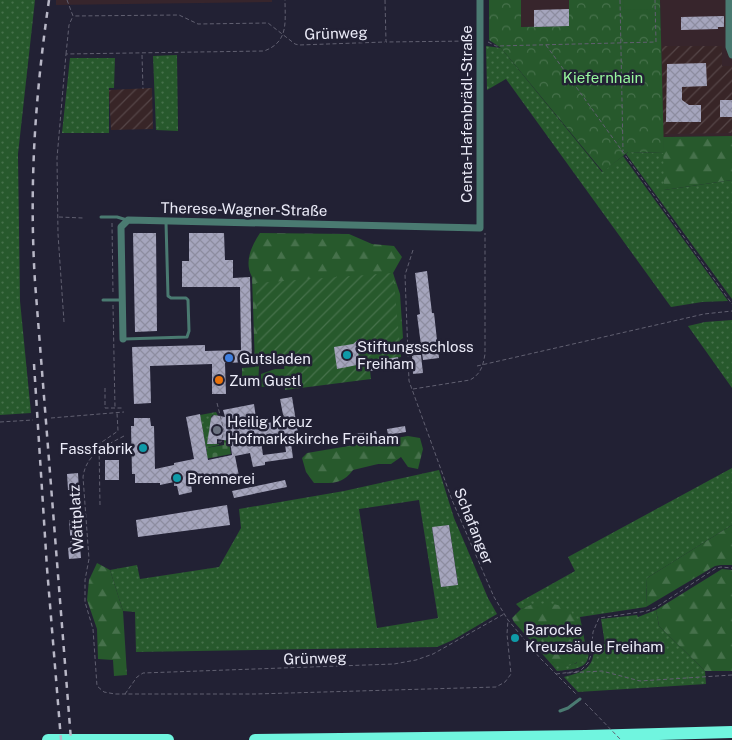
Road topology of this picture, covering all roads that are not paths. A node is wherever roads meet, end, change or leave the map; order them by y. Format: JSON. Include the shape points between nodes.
{"nodes":[{"id":1,"x":480,"y":0,"type":"edge"},
{"id":2,"x":729,"y":0,"type":"edge"},
{"id":3,"x":732,"y":55,"type":"edge"},
{"id":4,"x":101,"y":218,"type":"dead end"},
{"id":5,"x":128,"y":220,"type":"junction"},
{"id":6,"x":166,"y":221,"type":"junction"},
{"id":7,"x":480,"y":228,"type":"joint"},
{"id":8,"x":103,"y":300,"type":"dead end"},
{"id":9,"x":123,"y":300,"type":"junction"},
{"id":10,"x":123,"y":339,"type":"joint"},
{"id":11,"x":580,"y":699,"type":"road end"},
{"id":12,"x":560,"y":711,"type":"dead end"},
{"id":13,"x":732,"y":732,"type":"edge"},
{"id":14,"x":48,"y":740,"type":"edge"},
{"id":15,"x":168,"y":740,"type":"edge"},
{"id":16,"x":255,"y":740,"type":"edge"}],
"edges":[{"from":1,"to":7,"type":"street","name":"Centa-Hafenbrädl-Straße"},
{"from":2,"to":3,"type":"street","via":[[729,47]]},
{"from":4,"to":5,"type":"lane"},
{"from":5,"to":6,"type":"street","name":"Therese-Wagner-Straße"},
{"from":5,"to":9,"type":"street","via":[[121,226]]},
{"from":6,"to":7,"type":"street","name":"Therese-Wagner-Straße"},
{"from":6,"to":10,"type":"lane","via":[[168,296],[188,300],[187,337]]},
{"from":8,"to":9,"type":"lane"},
{"from":9,"to":10,"type":"street"},
{"from":11,"to":12,"type":"lane"},
{"from":13,"to":16,"type":"highway"},
{"from":14,"to":15,"type":"highway"}]}
